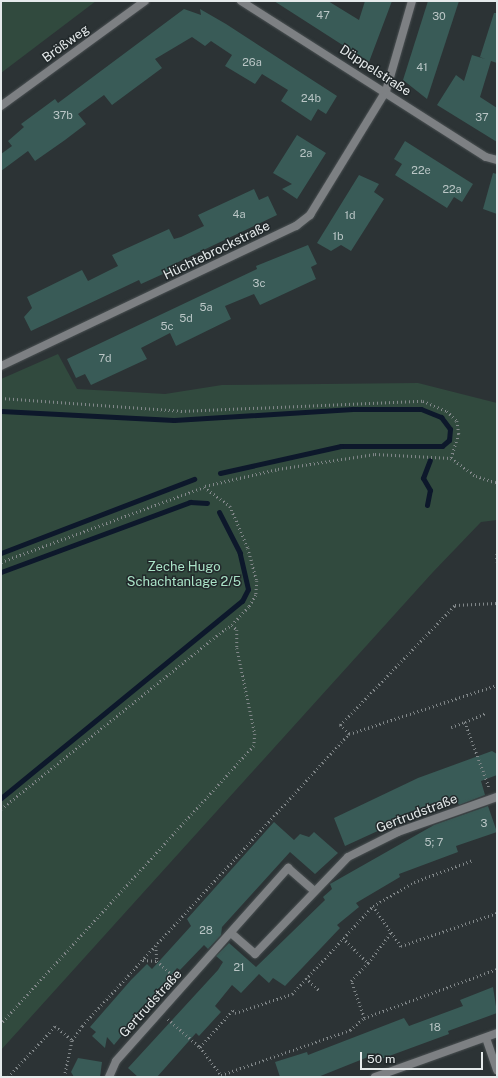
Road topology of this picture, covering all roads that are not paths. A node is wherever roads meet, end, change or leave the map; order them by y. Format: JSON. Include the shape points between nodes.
{"nodes":[{"id":1,"x":145,"y":1,"type":"edge"},
{"id":2,"x":241,"y":1,"type":"edge"},
{"id":3,"x":412,"y":1,"type":"edge"},
{"id":4,"x":386,"y":91,"type":"junction"},
{"id":5,"x":1,"y":106,"type":"edge"},
{"id":6,"x":497,"y":160,"type":"edge"},
{"id":7,"x":1,"y":366,"type":"edge"},
{"id":8,"x":497,"y":797,"type":"edge"},
{"id":9,"x":313,"y":890,"type":"junction"},
{"id":10,"x":230,"y":933,"type":"junction"},
{"id":11,"x":497,"y":1033,"type":"edge"},
{"id":12,"x":486,"y":1038,"type":"junction"},
{"id":13,"x":497,"y":1070,"type":"edge"},
{"id":14,"x":109,"y":1077,"type":"edge"},
{"id":15,"x":375,"y":1077,"type":"edge"}],
"edges":[{"from":1,"to":5,"type":"street","name":"Brößweg"},
{"from":2,"to":4,"type":"street","name":"Düppelstraße"},
{"from":3,"to":4,"type":"street","name":"Hüchtebrockstraße"},
{"from":4,"to":6,"type":"street","name":"Düppelstraße","via":[[486,157]]},
{"from":4,"to":7,"type":"street","name":"Hüchtebrockstraße","via":[[321,202],[296,226]]},
{"from":8,"to":9,"type":"street","name":"Gertrudstraße","via":[[398,832],[348,857]]},
{"from":9,"to":10,"type":"street","name":"Gertrudstraße","via":[[255,954]]},
{"from":9,"to":10,"type":"street","name":"Gertrudstraße","via":[[288,868]]},
{"from":10,"to":14,"type":"street","name":"Gertrudstraße","via":[[116,1061]]},
{"from":11,"to":12,"type":"street"},
{"from":12,"to":13,"type":"street"},
{"from":12,"to":15,"type":"street"}]}
